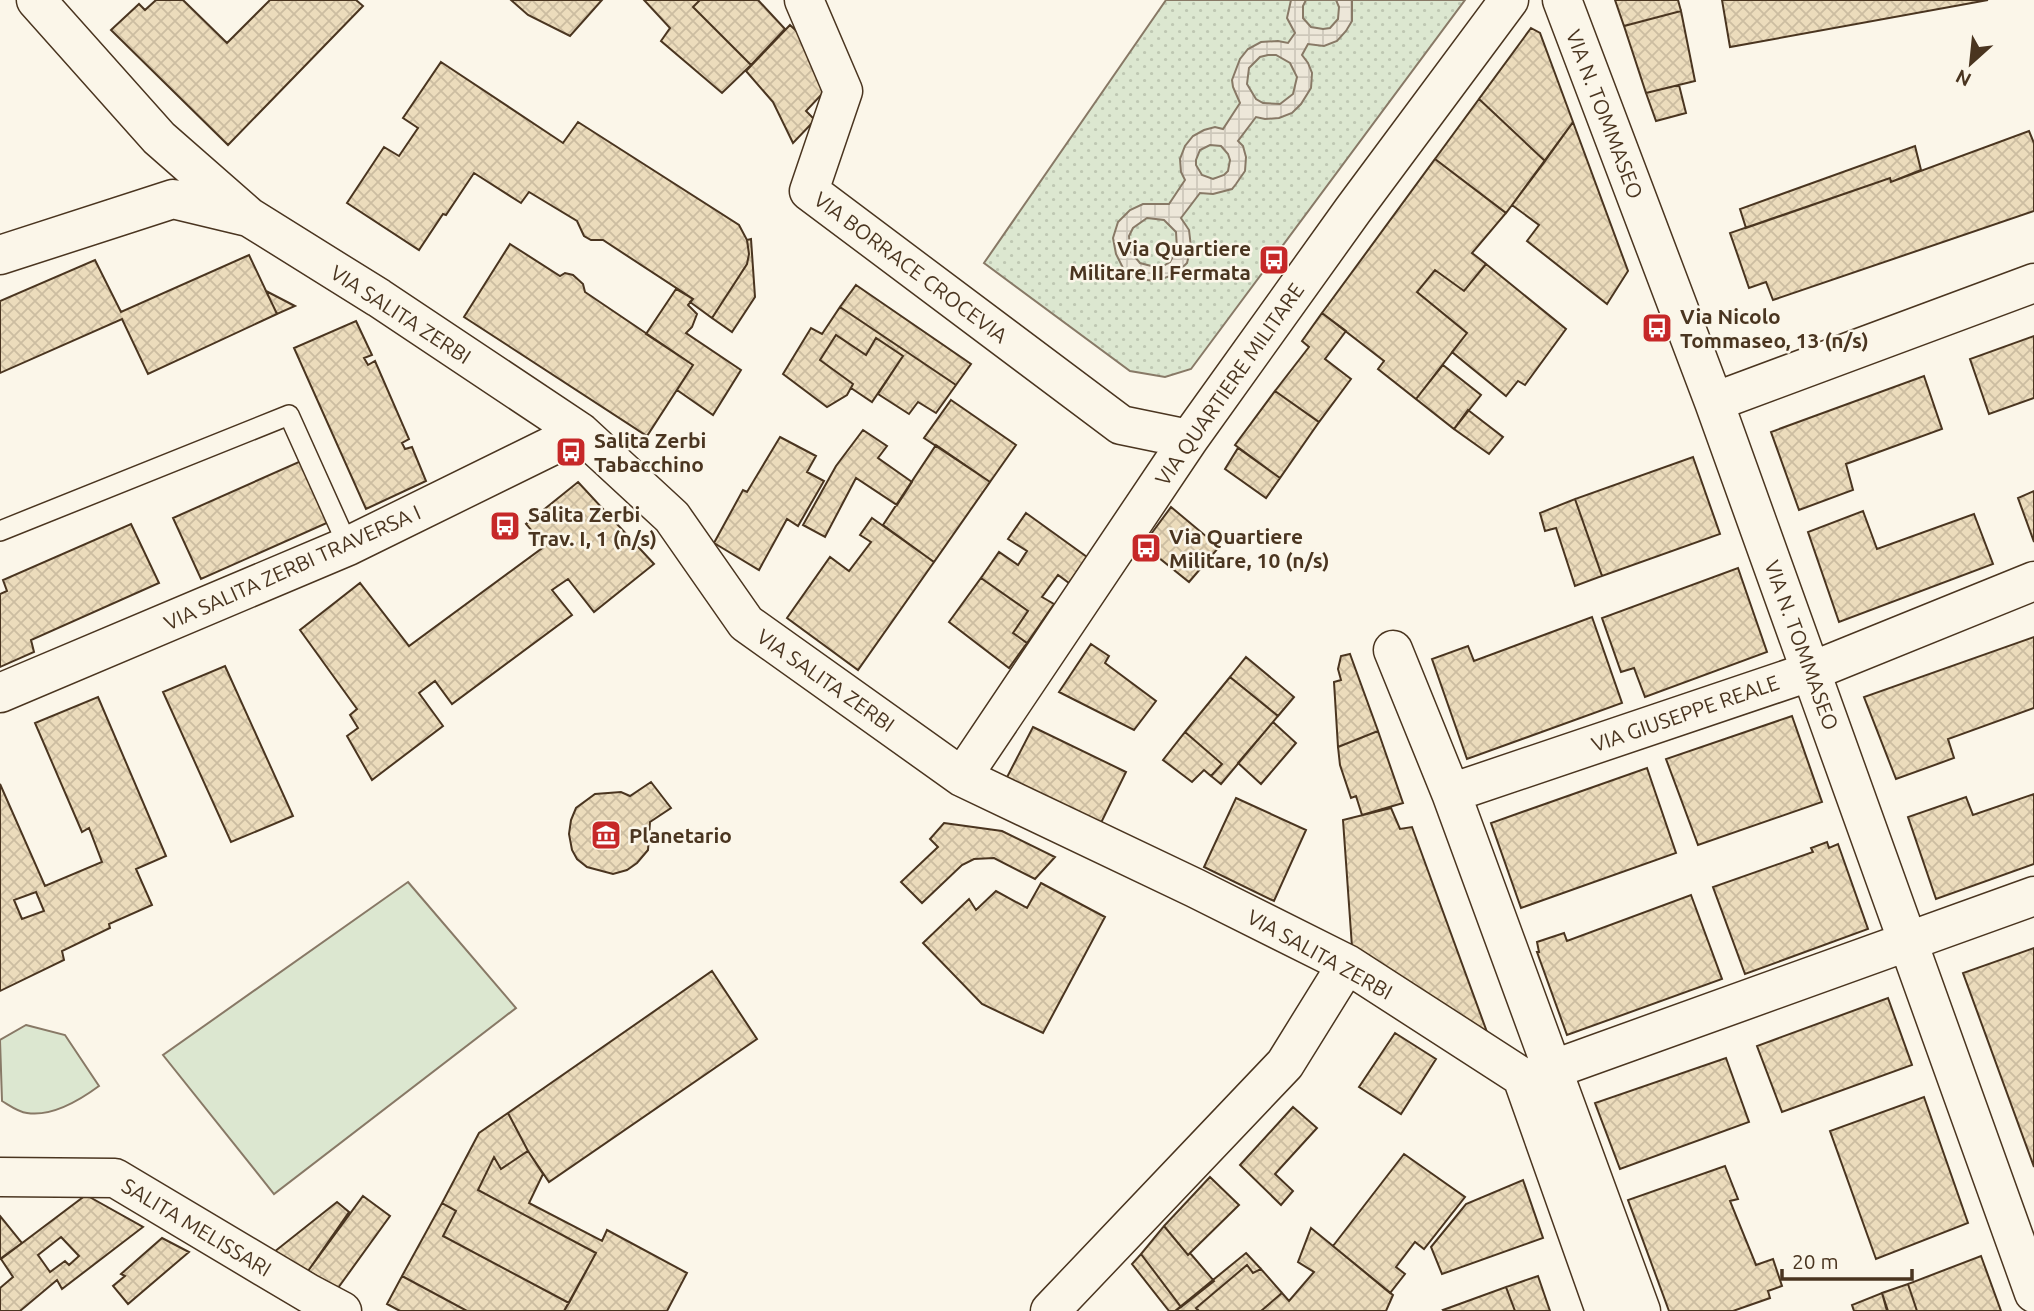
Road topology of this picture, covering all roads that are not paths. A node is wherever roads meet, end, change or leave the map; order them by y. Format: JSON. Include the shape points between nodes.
{"nodes":[{"id":1,"x":36,"y":0,"type":"edge"},
{"id":2,"x":804,"y":0,"type":"edge"},
{"id":3,"x":1508,"y":0,"type":"edge"},
{"id":4,"x":1562,"y":0,"type":"edge"},
{"id":5,"x":249,"y":217,"type":"junction"},
{"id":6,"x":0,"y":255,"type":"edge"},
{"id":7,"x":2034,"y":283,"type":"edge"},
{"id":8,"x":1714,"y":402,"type":"junction"},
{"id":9,"x":580,"y":432,"type":"junction"},
{"id":10,"x":1189,"y":439,"type":"junction"},
{"id":11,"x":0,"y":531,"type":"edge"},
{"id":12,"x":348,"y":546,"type":"junction"},
{"id":13,"x":2034,"y":581,"type":"edge"},
{"id":14,"x":1393,"y":650,"type":"dead end"},
{"id":15,"x":1812,"y":671,"type":"junction"},
{"id":16,"x":0,"y":692,"type":"edge"},
{"id":17,"x":962,"y":777,"type":"junction"},
{"id":18,"x":1451,"y":793,"type":"junction"},
{"id":19,"x":2034,"y":897,"type":"edge"},
{"id":20,"x":1907,"y":943,"type":"junction"},
{"id":21,"x":1348,"y":964,"type":"junction"},
{"id":22,"x":1554,"y":1069,"type":"junction"},
{"id":23,"x":0,"y":1177,"type":"edge"},
{"id":24,"x":2034,"y":1293,"type":"edge"},
{"id":25,"x":300,"y":1302,"type":"edge"},
{"id":26,"x":342,"y":1311,"type":"edge"},
{"id":27,"x":1050,"y":1311,"type":"edge"},
{"id":28,"x":1605,"y":1311,"type":"edge"},
{"id":29,"x":1641,"y":1311,"type":"edge"}],
"edges":[{"from":1,"to":5,"type":"street","name":"VIA SALITA ZERBI","via":[[159,138]]},
{"from":2,"to":10,"type":"street","name":"VIA BORRACE CROCEVIA","via":[[843,91],[809,191],[1121,425]]},
{"from":3,"to":10,"type":"street","name":"VIA QUARTIERE MILITARE"},
{"from":4,"to":8,"type":"street","name":"VIA N. TOMMASEO"},
{"from":5,"to":6,"type":"street","via":[[173,199]]},
{"from":5,"to":9,"type":"street","name":"VIA SALITA ZERBI"},
{"from":7,"to":8,"type":"street"},
{"from":8,"to":15,"type":"street","name":"VIA N. TOMMASEO"},
{"from":9,"to":12,"type":"street","name":"VIA SALITA ZERBI TRAVERSA I"},
{"from":9,"to":17,"type":"street","name":"VIA SALITA ZERBI","via":[[672,517],[746,623]]},
{"from":10,"to":17,"type":"street","name":"VIA QUARTIERE MILITARE"},
{"from":11,"to":12,"type":"lane","via":[[289,415]]},
{"from":12,"to":16,"type":"street","name":"VIA SALITA ZERBI TRAVERSA I"},
{"from":13,"to":15,"type":"street","name":"VIA GIUSEPPE REALE"},
{"from":14,"to":18,"type":"street"},
{"from":15,"to":18,"type":"street","name":"VIA GIUSEPPE REALE"},
{"from":15,"to":20,"type":"street","name":"VIA N. TOMMASEO"},
{"from":17,"to":21,"type":"street","name":"VIA SALITA ZERBI"},
{"from":18,"to":22,"type":"street"},
{"from":19,"to":20,"type":"street"},
{"from":20,"to":22,"type":"street"},
{"from":20,"to":24,"type":"street","name":"VIA N. TOMMASEO"},
{"from":21,"to":27,"type":"street","via":[[1285,1064]]},
{"from":21,"to":28,"type":"street","name":"VIA SALITA ZERBI","via":[[1522,1077]]},
{"from":22,"to":29,"type":"street"},
{"from":23,"to":25,"type":"street","name":"SALITA MELISSARI","via":[[115,1178]]},
{"from":25,"to":26,"type":"street","name":"SALITA MELISSARI"}]}
